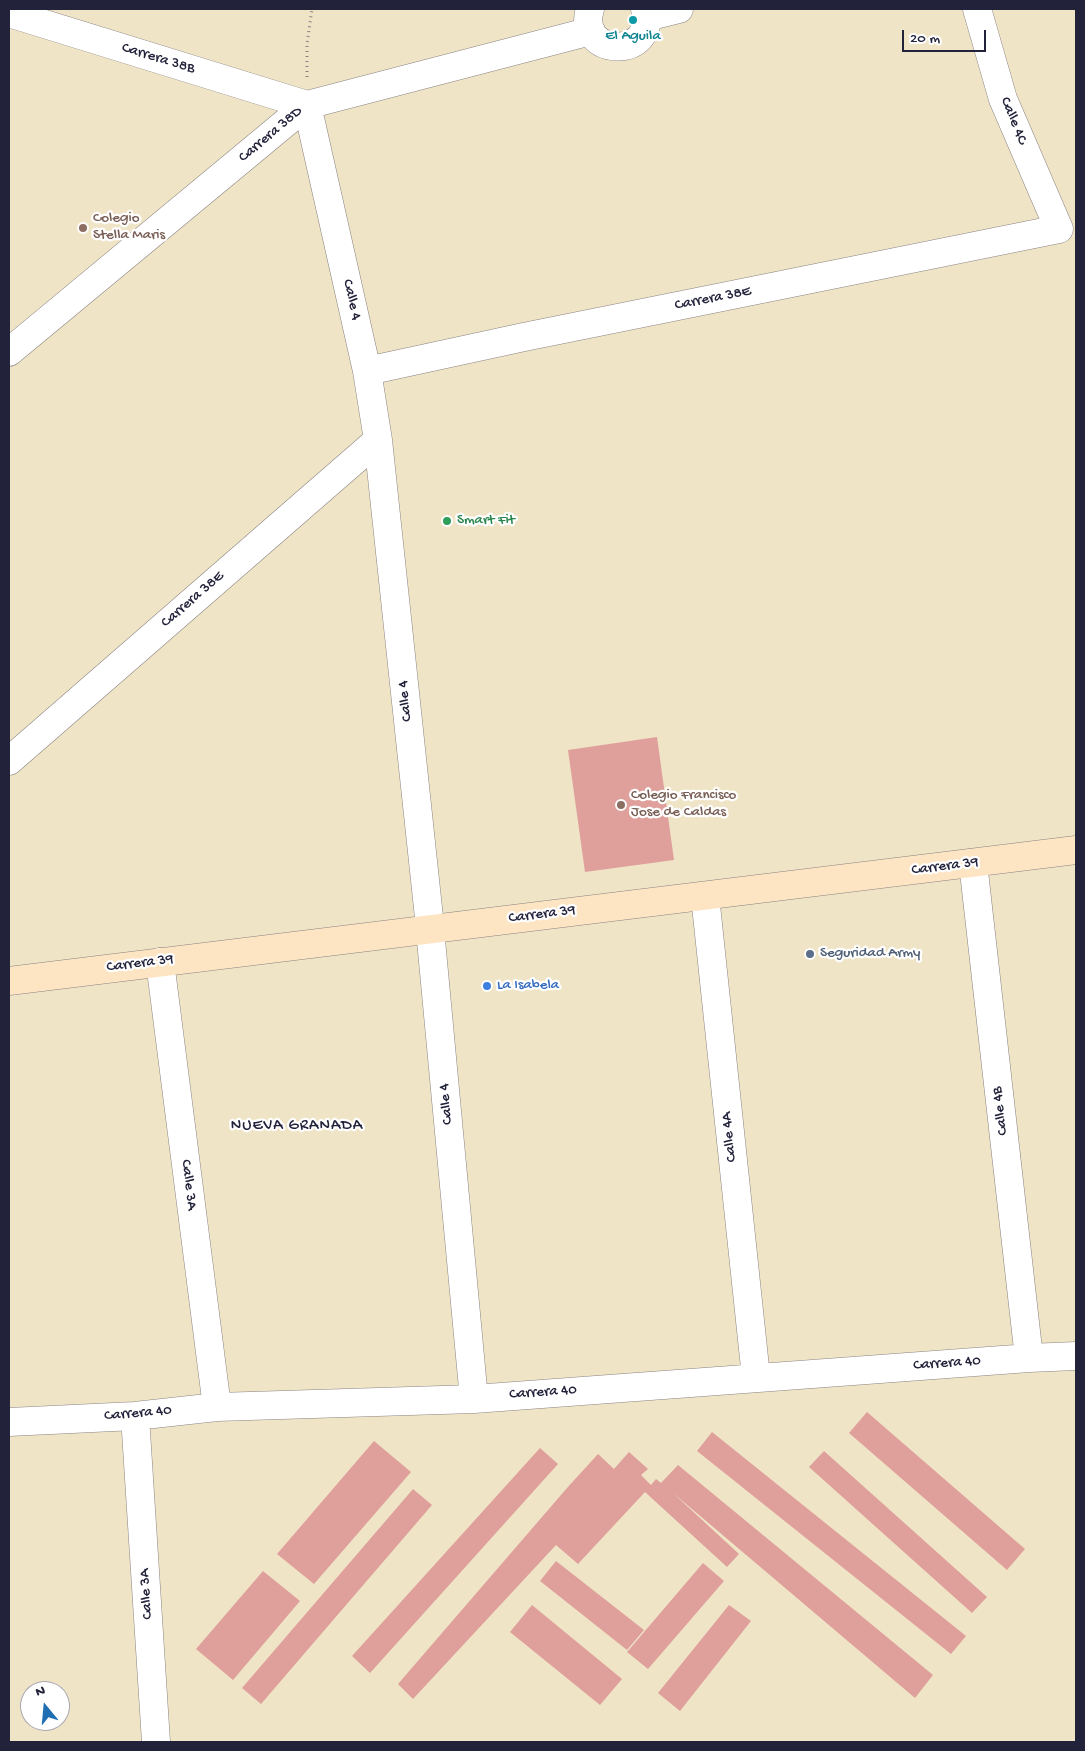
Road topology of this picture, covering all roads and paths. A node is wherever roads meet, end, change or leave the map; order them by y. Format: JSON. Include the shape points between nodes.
{"nodes":[{"id":1,"x":312,"y":9,"type":"edge"},
{"id":2,"x":679,"y":9,"type":"edge"},
{"id":3,"x":977,"y":9,"type":"edge"},
{"id":4,"x":9,"y":13,"type":"edge"},
{"id":5,"x":646,"y":13,"type":"edge"},
{"id":6,"x":591,"y":20,"type":"edge"},
{"id":7,"x":307,"y":105,"type":"junction"},
{"id":8,"x":1059,"y":229,"type":"joint"},
{"id":9,"x":9,"y":352,"type":"edge"},
{"id":10,"x":367,"y":371,"type":"junction"},
{"id":11,"x":378,"y":440,"type":"junction"},
{"id":12,"x":9,"y":761,"type":"edge"},
{"id":13,"x":1076,"y":850,"type":"edge"},
{"id":14,"x":973,"y":863,"type":"junction"},
{"id":15,"x":704,"y":896,"type":"junction"},
{"id":16,"x":430,"y":929,"type":"junction"},
{"id":17,"x":160,"y":962,"type":"junction"},
{"id":18,"x":9,"y":981,"type":"edge"},
{"id":19,"x":1076,"y":1356,"type":"edge"},
{"id":20,"x":1030,"y":1358,"type":"junction"},
{"id":21,"x":756,"y":1377,"type":"junction"},
{"id":22,"x":474,"y":1399,"type":"junction"},
{"id":23,"x":217,"y":1407,"type":"junction"},
{"id":24,"x":135,"y":1416,"type":"junction"},
{"id":25,"x":9,"y":1422,"type":"edge"},
{"id":26,"x":156,"y":1742,"type":"edge"}],
"edges":[{"from":1,"to":7,"type":"path"},
{"from":2,"to":5,"type":"street"},
{"from":3,"to":8,"type":"street","name":"Calle 4C","via":[[1003,99]]},
{"from":4,"to":7,"type":"street","name":"Carrera 38B"},
{"from":5,"to":6,"type":"street","via":[[642,34],[620,48],[603,44],[596,38]]},
{"from":6,"to":7,"type":"street","name":"Carrera 38D"},
{"from":7,"to":9,"type":"street","name":"Carrera 38D"},
{"from":7,"to":10,"type":"street","name":"Calle 4"},
{"from":8,"to":10,"type":"street","name":"Carrera 38E"},
{"from":10,"to":11,"type":"street","name":"Calle 4"},
{"from":11,"to":12,"type":"street","name":"Carrera 38E"},
{"from":11,"to":16,"type":"street","name":"Calle 4"},
{"from":13,"to":14,"type":"street","name":"Carrera 39"},
{"from":14,"to":15,"type":"street","name":"Carrera 39"},
{"from":14,"to":20,"type":"street","name":"Calle 4B"},
{"from":15,"to":16,"type":"street","name":"Carrera 39"},
{"from":15,"to":21,"type":"street","name":"Calle 4A"},
{"from":16,"to":17,"type":"street","name":"Carrera 39"},
{"from":16,"to":22,"type":"street","name":"Calle 4"},
{"from":17,"to":18,"type":"street","name":"Carrera 39"},
{"from":17,"to":23,"type":"street","name":"Calle 3A"},
{"from":19,"to":20,"type":"street","name":"Carrera 40"},
{"from":20,"to":21,"type":"street","name":"Carrera 40"},
{"from":21,"to":22,"type":"street","name":"Carrera 40"},
{"from":22,"to":23,"type":"street","name":"Carrera 40"},
{"from":23,"to":24,"type":"street","name":"Carrera 40"},
{"from":24,"to":25,"type":"street","name":"Carrera 40"},
{"from":24,"to":26,"type":"street","name":"Calle 3A"}]}
